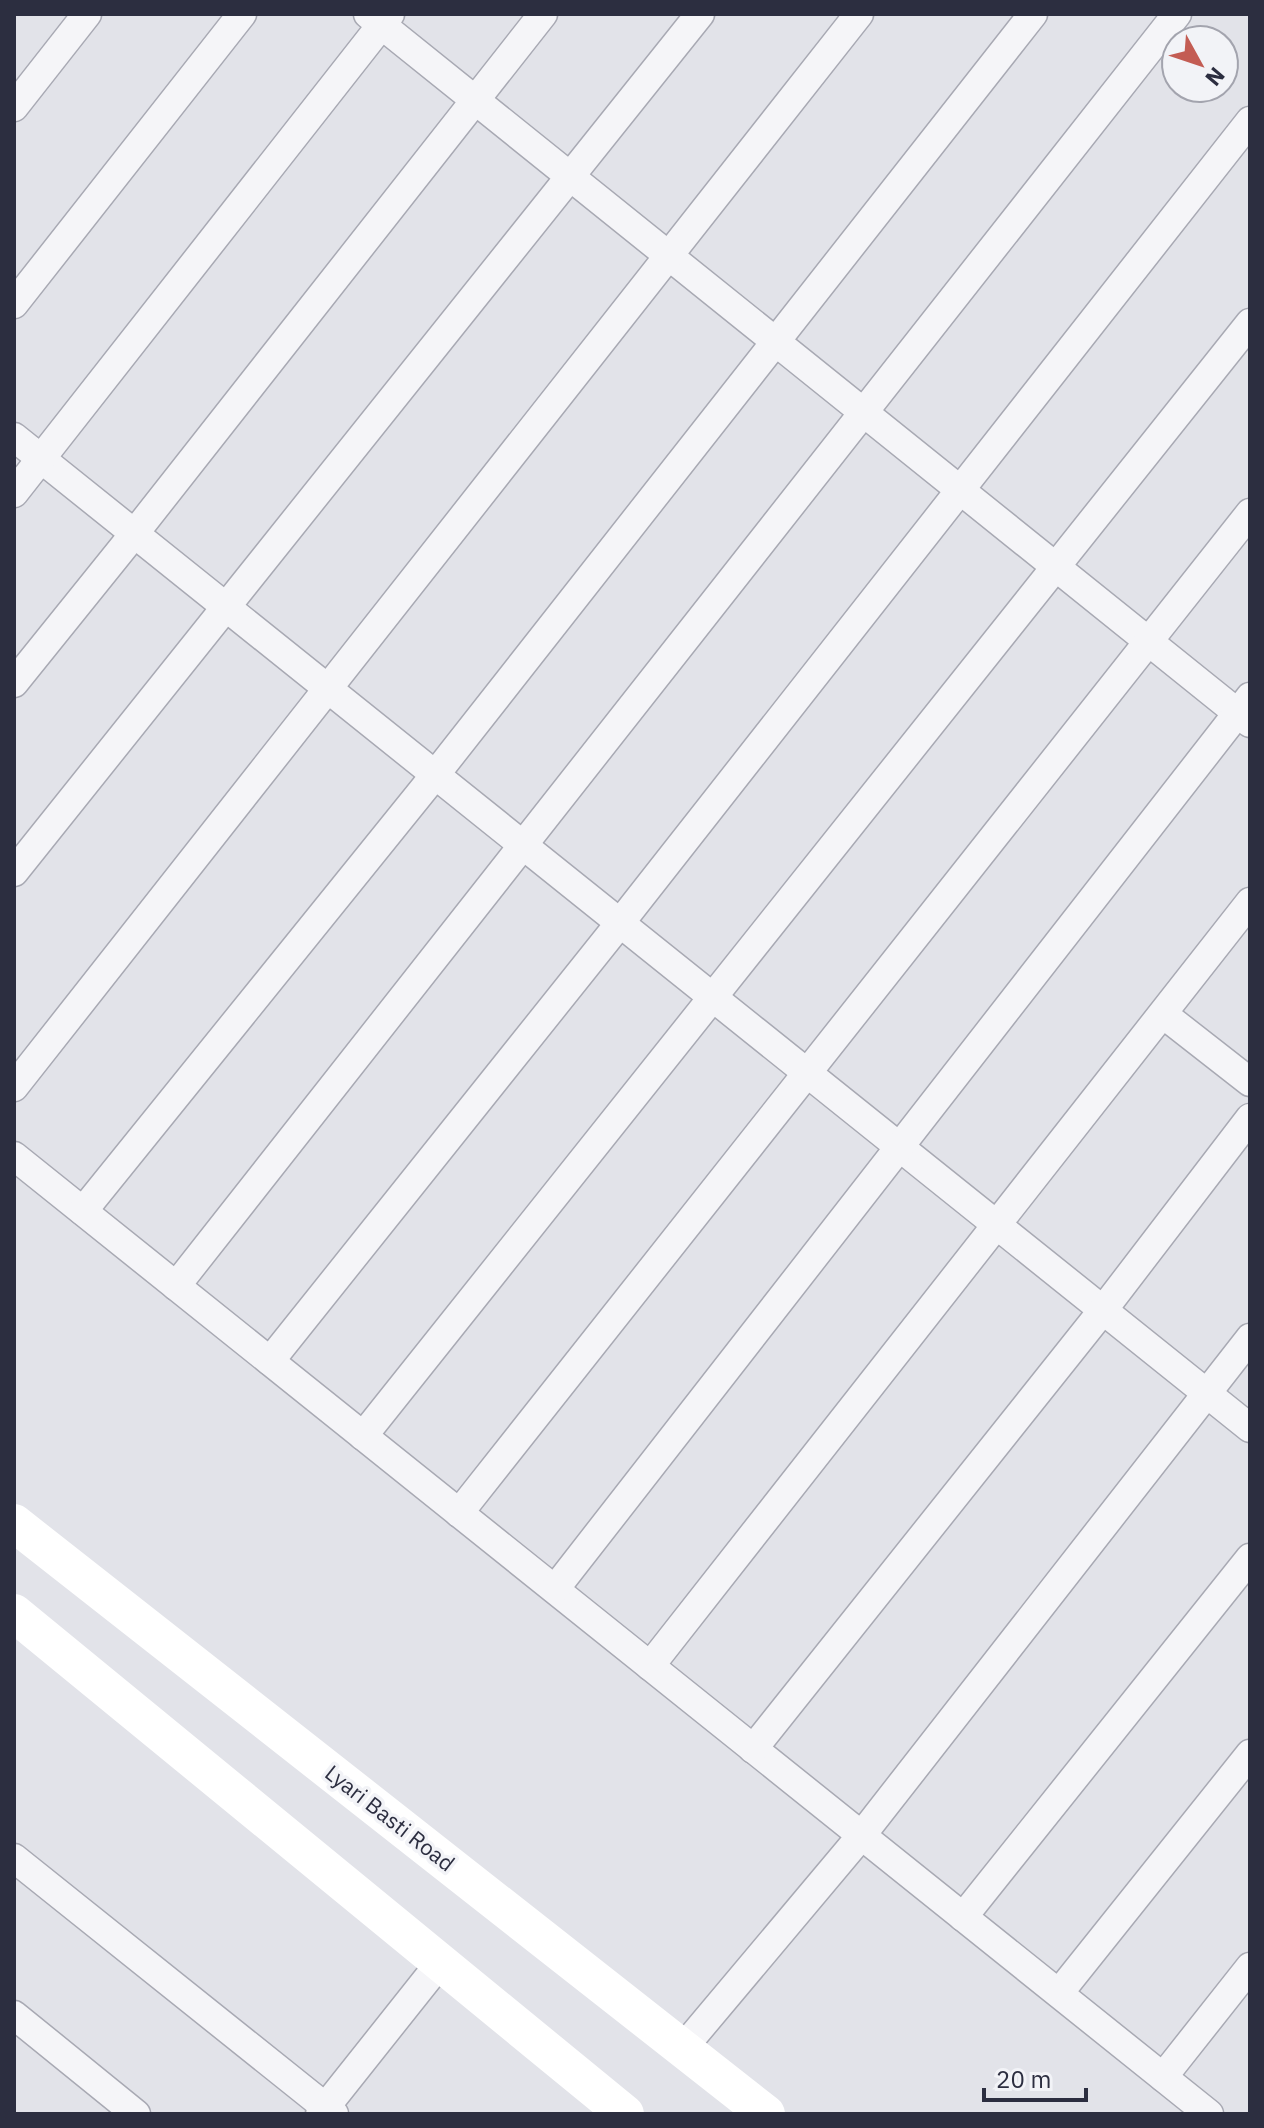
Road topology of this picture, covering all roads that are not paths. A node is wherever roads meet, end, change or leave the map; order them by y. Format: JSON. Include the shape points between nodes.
{"nodes":[{"id":1,"x":87,"y":14,"type":"edge"},
{"id":2,"x":242,"y":14,"type":"edge"},
{"id":3,"x":543,"y":14,"type":"edge"},
{"id":4,"x":700,"y":14,"type":"edge"},
{"id":5,"x":859,"y":14,"type":"edge"},
{"id":6,"x":1033,"y":14,"type":"edge"},
{"id":7,"x":1177,"y":14,"type":"edge"},
{"id":8,"x":380,"y":18,"type":"edge"},
{"id":9,"x":476,"y":100,"type":"junction"},
{"id":10,"x":14,"y":107,"type":"edge"},
{"id":11,"x":1250,"y":121,"type":"edge"},
{"id":12,"x":570,"y":176,"type":"junction"},
{"id":13,"x":668,"y":255,"type":"junction"},
{"id":14,"x":14,"y":304,"type":"edge"},
{"id":15,"x":1250,"y":323,"type":"edge"},
{"id":16,"x":775,"y":341,"type":"junction"},
{"id":17,"x":864,"y":412,"type":"junction"},
{"id":18,"x":14,"y":437,"type":"edge"},
{"id":19,"x":41,"y":459,"type":"junction"},
{"id":20,"x":960,"y":490,"type":"junction"},
{"id":21,"x":14,"y":493,"type":"edge"},
{"id":22,"x":1250,"y":513,"type":"edge"},
{"id":23,"x":134,"y":534,"type":"junction"},
{"id":24,"x":1056,"y":567,"type":"junction"},
{"id":25,"x":226,"y":607,"type":"junction"},
{"id":26,"x":1149,"y":641,"type":"junction"},
{"id":27,"x":14,"y":683,"type":"edge"},
{"id":28,"x":327,"y":688,"type":"junction"},
{"id":29,"x":1246,"y":711,"type":"edge"},
{"id":30,"x":435,"y":775,"type":"junction"},
{"id":31,"x":524,"y":846,"type":"junction"},
{"id":32,"x":14,"y":872,"type":"edge"},
{"id":33,"x":1250,"y":902,"type":"edge"},
{"id":34,"x":620,"y":923,"type":"junction"},
{"id":35,"x":713,"y":998,"type":"junction"},
{"id":36,"x":1163,"y":1014,"type":"junction"},
{"id":37,"x":807,"y":1073,"type":"junction"},
{"id":38,"x":1250,"y":1082,"type":"edge"},
{"id":39,"x":14,"y":1087,"type":"edge"},
{"id":40,"x":1250,"y":1118,"type":"edge"},
{"id":41,"x":899,"y":1146,"type":"junction"},
{"id":42,"x":14,"y":1156,"type":"edge"},
{"id":43,"x":83,"y":1211,"type":"junction"},
{"id":44,"x":997,"y":1225,"type":"junction"},
{"id":45,"x":176,"y":1286,"type":"junction"},
{"id":46,"x":1103,"y":1310,"type":"junction"},
{"id":47,"x":1250,"y":1338,"type":"edge"},
{"id":48,"x":270,"y":1361,"type":"junction"},
{"id":49,"x":1206,"y":1393,"type":"junction"},
{"id":50,"x":1250,"y":1428,"type":"edge"},
{"id":51,"x":363,"y":1436,"type":"junction"},
{"id":52,"x":459,"y":1513,"type":"junction"},
{"id":53,"x":14,"y":1523,"type":"edge"},
{"id":54,"x":1250,"y":1558,"type":"edge"},
{"id":55,"x":555,"y":1589,"type":"junction"},
{"id":56,"x":16,"y":1619,"type":"edge"},
{"id":57,"x":650,"y":1666,"type":"junction"},
{"id":58,"x":753,"y":1749,"type":"junction"},
{"id":59,"x":1250,"y":1754,"type":"edge"},
{"id":60,"x":861,"y":1836,"type":"junction"},
{"id":61,"x":14,"y":1858,"type":"edge"},
{"id":62,"x":963,"y":1917,"type":"junction"},
{"id":63,"x":440,"y":1963,"type":"junction"},
{"id":64,"x":1250,"y":1967,"type":"edge"},
{"id":65,"x":1059,"y":1993,"type":"junction"},
{"id":66,"x":14,"y":2015,"type":"edge"},
{"id":67,"x":683,"y":2048,"type":"junction"},
{"id":68,"x":1163,"y":2077,"type":"junction"},
{"id":69,"x":327,"y":2112,"type":"edge"},
{"id":70,"x":136,"y":2114,"type":"edge"},
{"id":71,"x":625,"y":2114,"type":"edge"},
{"id":72,"x":766,"y":2114,"type":"edge"},
{"id":73,"x":1209,"y":2114,"type":"edge"}],
"edges":[{"from":1,"to":10,"type":"street"},
{"from":2,"to":14,"type":"street"},
{"from":3,"to":9,"type":"street"},
{"from":4,"to":12,"type":"street"},
{"from":5,"to":13,"type":"street"},
{"from":6,"to":16,"type":"street"},
{"from":7,"to":17,"type":"street"},
{"from":8,"to":9,"type":"street"},
{"from":8,"to":19,"type":"street"},
{"from":9,"to":12,"type":"street"},
{"from":9,"to":23,"type":"street"},
{"from":11,"to":20,"type":"street"},
{"from":12,"to":13,"type":"street"},
{"from":12,"to":25,"type":"street"},
{"from":13,"to":16,"type":"street"},
{"from":13,"to":28,"type":"street"},
{"from":15,"to":24,"type":"street"},
{"from":16,"to":17,"type":"street"},
{"from":16,"to":30,"type":"street"},
{"from":17,"to":20,"type":"street"},
{"from":17,"to":31,"type":"street"},
{"from":18,"to":19,"type":"street"},
{"from":19,"to":21,"type":"street"},
{"from":19,"to":23,"type":"street"},
{"from":20,"to":24,"type":"street"},
{"from":20,"to":34,"type":"street"},
{"from":22,"to":26,"type":"street"},
{"from":23,"to":25,"type":"street"},
{"from":23,"to":27,"type":"street"},
{"from":24,"to":26,"type":"street"},
{"from":24,"to":35,"type":"street"},
{"from":25,"to":28,"type":"street"},
{"from":25,"to":32,"type":"street"},
{"from":26,"to":29,"type":"street"},
{"from":26,"to":37,"type":"street"},
{"from":28,"to":30,"type":"street"},
{"from":28,"to":39,"type":"street"},
{"from":29,"to":41,"type":"street"},
{"from":30,"to":31,"type":"street"},
{"from":30,"to":43,"type":"street"},
{"from":31,"to":34,"type":"street"},
{"from":31,"to":45,"type":"street"},
{"from":33,"to":36,"type":"street"},
{"from":34,"to":35,"type":"street"},
{"from":34,"to":48,"type":"street"},
{"from":35,"to":37,"type":"street"},
{"from":35,"to":51,"type":"street"},
{"from":36,"to":38,"type":"street"},
{"from":36,"to":44,"type":"street"},
{"from":37,"to":41,"type":"street"},
{"from":37,"to":52,"type":"street"},
{"from":40,"to":46,"type":"street"},
{"from":41,"to":44,"type":"street"},
{"from":41,"to":55,"type":"street"},
{"from":42,"to":43,"type":"street"},
{"from":43,"to":45,"type":"street"},
{"from":44,"to":46,"type":"street"},
{"from":44,"to":57,"type":"street"},
{"from":45,"to":48,"type":"street"},
{"from":46,"to":49,"type":"street"},
{"from":46,"to":58,"type":"street"},
{"from":47,"to":49,"type":"street"},
{"from":48,"to":51,"type":"street"},
{"from":49,"to":50,"type":"street"},
{"from":49,"to":60,"type":"street"},
{"from":51,"to":52,"type":"street"},
{"from":52,"to":55,"type":"street"},
{"from":53,"to":67,"type":"main road","name":"Lyari Basti Road"},
{"from":54,"to":62,"type":"street"},
{"from":55,"to":57,"type":"street"},
{"from":56,"to":63,"type":"main road"},
{"from":57,"to":58,"type":"street"},
{"from":58,"to":60,"type":"street"},
{"from":59,"to":65,"type":"street"},
{"from":60,"to":62,"type":"street"},
{"from":60,"to":67,"type":"street"},
{"from":61,"to":69,"type":"street"},
{"from":62,"to":65,"type":"street"},
{"from":63,"to":69,"type":"street"},
{"from":63,"to":71,"type":"main road"},
{"from":64,"to":68,"type":"street"},
{"from":65,"to":68,"type":"street"},
{"from":66,"to":70,"type":"street"},
{"from":67,"to":72,"type":"main road","name":"Lyari Basti Road"},
{"from":68,"to":73,"type":"street"}]}
